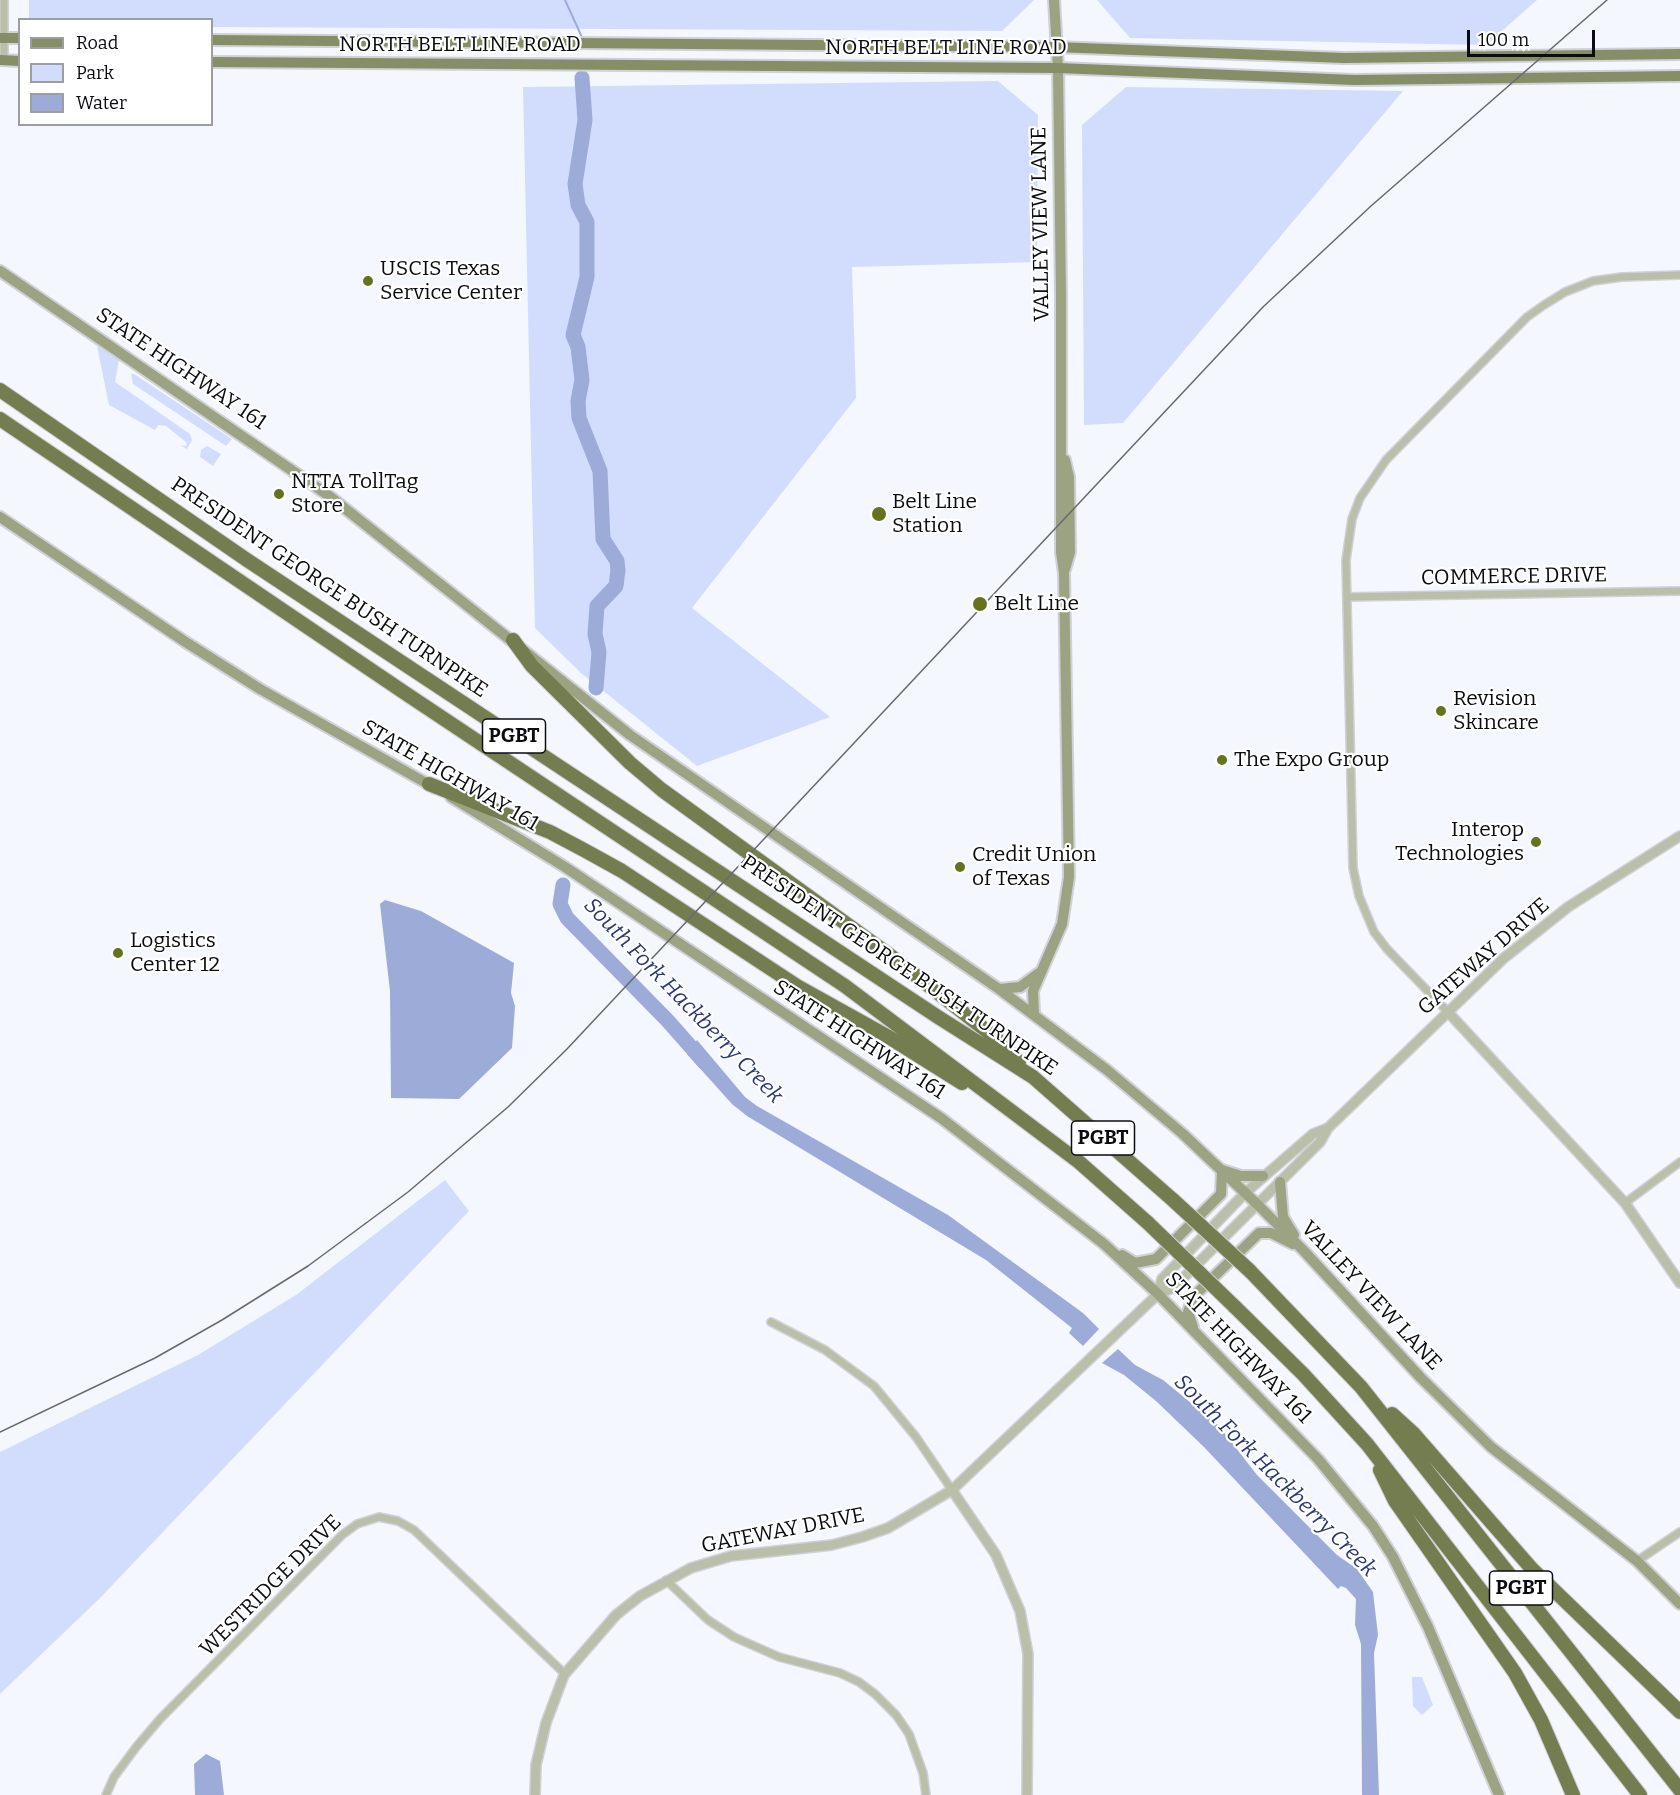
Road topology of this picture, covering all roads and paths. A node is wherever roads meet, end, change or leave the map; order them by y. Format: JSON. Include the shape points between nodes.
{"nodes":[{"id":1,"x":4,"y":0,"type":"edge"},
{"id":2,"x":1054,"y":0,"type":"edge"},
{"id":3,"x":2,"y":37,"type":"edge"},
{"id":4,"x":18,"y":38,"type":"edge"},
{"id":5,"x":213,"y":40,"type":"edge"},
{"id":6,"x":1055,"y":47,"type":"junction"},
{"id":7,"x":1680,"y":54,"type":"edge"},
{"id":8,"x":2,"y":60,"type":"edge"},
{"id":9,"x":18,"y":61,"type":"edge"},
{"id":10,"x":213,"y":62,"type":"edge"},
{"id":11,"x":1058,"y":68,"type":"junction"},
{"id":12,"x":1680,"y":76,"type":"edge"},
{"id":13,"x":0,"y":271,"type":"edge"},
{"id":14,"x":1680,"y":275,"type":"edge"},
{"id":15,"x":0,"y":390,"type":"edge"},
{"id":16,"x":0,"y":419,"type":"edge"},
{"id":17,"x":0,"y":517,"type":"edge"},
{"id":18,"x":1680,"y":591,"type":"edge"},
{"id":19,"x":1348,"y":597,"type":"junction"},
{"id":20,"x":513,"y":640,"type":"junction"},
{"id":21,"x":429,"y":784,"type":"junction"},
{"id":22,"x":1680,"y":836,"type":"edge"},
{"id":23,"x":1040,"y":973,"type":"junction"},
{"id":24,"x":999,"y":989,"type":"junction"},
{"id":25,"x":1447,"y":1011,"type":"junction"},
{"id":26,"x":1034,"y":1014,"type":"junction"},
{"id":27,"x":1033,"y":1077,"type":"junction"},
{"id":28,"x":1019,"y":1116,"type":"junction"},
{"id":29,"x":1328,"y":1128,"type":"junction"},
{"id":30,"x":1680,"y":1162,"type":"edge"},
{"id":31,"x":1222,"y":1170,"type":"junction"},
{"id":32,"x":1263,"y":1176,"type":"junction"},
{"id":33,"x":1280,"y":1182,"type":"junction"},
{"id":34,"x":1245,"y":1193,"type":"junction"},
{"id":35,"x":1625,"y":1203,"type":"junction"},
{"id":36,"x":1258,"y":1205,"type":"junction"},
{"id":37,"x":1104,"y":1244,"type":"junction"},
{"id":38,"x":1303,"y":1250,"type":"junction"},
{"id":39,"x":1680,"y":1282,"type":"edge"},
{"id":40,"x":1158,"y":1294,"type":"junction"},
{"id":41,"x":771,"y":1322,"type":"dead end"},
{"id":42,"x":1194,"y":1330,"type":"junction"},
{"id":43,"x":1361,"y":1387,"type":"junction"},
{"id":44,"x":1367,"y":1444,"type":"junction"},
{"id":45,"x":952,"y":1490,"type":"junction"},
{"id":46,"x":1680,"y":1532,"type":"edge"},
{"id":47,"x":1637,"y":1561,"type":"junction"},
{"id":48,"x":666,"y":1580,"type":"junction"},
{"id":49,"x":1680,"y":1604,"type":"edge"},
{"id":50,"x":565,"y":1674,"type":"junction"},
{"id":51,"x":1680,"y":1712,"type":"edge"},
{"id":52,"x":1680,"y":1790,"type":"edge"},
{"id":53,"x":106,"y":1795,"type":"edge"},
{"id":54,"x":535,"y":1795,"type":"edge"},
{"id":55,"x":926,"y":1795,"type":"edge"},
{"id":56,"x":1027,"y":1795,"type":"edge"},
{"id":57,"x":1499,"y":1795,"type":"edge"},
{"id":58,"x":1573,"y":1795,"type":"edge"},
{"id":59,"x":1640,"y":1795,"type":"edge"}],
"edges":[{"from":1,"to":3,"type":"street"},
{"from":2,"to":6,"type":"main road","name":"VALLEY VIEW LANE"},
{"from":3,"to":4,"type":"main road"},
{"from":3,"to":8,"type":"street"},
{"from":5,"to":6,"type":"main road","name":"NORTH BELT LINE ROAD"},
{"from":6,"to":7,"type":"main road","name":"NORTH BELT LINE ROAD","via":[[1353,58]]},
{"from":6,"to":11,"type":"main road","name":"VALLEY VIEW LANE"},
{"from":8,"to":9,"type":"main road"},
{"from":10,"to":11,"type":"main road","name":"NORTH BELT LINE ROAD"},
{"from":11,"to":12,"type":"main road","name":"NORTH BELT LINE ROAD","via":[[1354,80]]},
{"from":11,"to":23,"type":"main road","name":"VALLEY VIEW LANE","via":[[1061,552],[1069,891],[1062,924]]},
{"from":13,"to":20,"type":"main road","name":"STATE HIGHWAY 161","via":[[328,495]]},
{"from":14,"to":19,"type":"street","via":[[1593,281],[1565,292],[1527,317],[1372,477],[1352,519],[1346,560]]},
{"from":15,"to":27,"type":"highway","name":"PRESIDENT GEORGE BUSH TURNPIKE","number":"PGBT","via":[[257,567]]},
{"from":16,"to":28,"type":"highway","number":"PGBT","via":[[845,986]]},
{"from":17,"to":21,"type":"main road","name":"STATE HIGHWAY 161","via":[[184,641]]},
{"from":18,"to":19,"type":"street","name":"COMMERCE DRIVE"},
{"from":19,"to":25,"type":"street","via":[[1351,847],[1359,896],[1374,932],[1387,950]]},
{"from":20,"to":24,"type":"main road","name":"STATE HIGHWAY 161","via":[[650,750]]},
{"from":20,"to":27,"type":"highway","via":[[532,666],[662,790],[892,957],[997,1039]]},
{"from":21,"to":28,"type":"highway","via":[[550,832],[612,866],[797,986],[922,1058],[994,1105]]},
{"from":21,"to":37,"type":"main road","name":"STATE HIGHWAY 161","via":[[565,867],[941,1118]]},
{"from":22,"to":25,"type":"street","name":"GATEWAY DRIVE","via":[[1568,907],[1504,958]]},
{"from":23,"to":24,"type":"main road","via":[[1020,987]]},
{"from":23,"to":26,"type":"main road","name":"VALLEY VIEW LANE","via":[[1032,997]]},
{"from":24,"to":26,"type":"main road","name":"STATE HIGHWAY 161"},
{"from":25,"to":29,"type":"street","name":"GATEWAY DRIVE"},
{"from":25,"to":35,"type":"street"},
{"from":26,"to":31,"type":"main road","name":"VALLEY VIEW LANE","via":[[1150,1104]]},
{"from":27,"to":43,"type":"highway","name":"PRESIDENT GEORGE BUSH TURNPIKE","number":"PGBT","bridge":true,"via":[[1250,1271]]},
{"from":28,"to":44,"type":"highway","number":"PGBT","bridge":true,"via":[[1148,1223],[1303,1374]]},
{"from":29,"to":32,"type":"street","name":"GATEWAY DRIVE","via":[[1312,1134]]},
{"from":29,"to":33,"type":"street","name":"GATEWAY DRIVE","via":[[1320,1142]]},
{"from":30,"to":35,"type":"street"},
{"from":31,"to":32,"type":"main road","via":[[1241,1176]]},
{"from":31,"to":34,"type":"main road","name":"VALLEY VIEW LANE"},
{"from":31,"to":37,"type":"main road","via":[[1221,1194],[1156,1259],[1136,1263]]},
{"from":32,"to":34,"type":"street","name":"GATEWAY DRIVE"},
{"from":33,"to":36,"type":"street","name":"GATEWAY DRIVE"},
{"from":33,"to":38,"type":"main road","via":[[1283,1217]]},
{"from":34,"to":36,"type":"main road","name":"VALLEY VIEW LANE"},
{"from":34,"to":40,"type":"street","name":"GATEWAY DRIVE","via":[[1162,1279]]},
{"from":35,"to":39,"type":"street"},
{"from":36,"to":38,"type":"main road","name":"VALLEY VIEW LANE"},
{"from":36,"to":40,"type":"street","name":"GATEWAY DRIVE","via":[[1173,1288]]},
{"from":37,"to":40,"type":"main road","name":"STATE HIGHWAY 161"},
{"from":38,"to":42,"type":"main road","via":[[1271,1233],[1259,1233],[1193,1297],[1188,1312]]},
{"from":38,"to":47,"type":"main road","name":"VALLEY VIEW LANE","via":[[1421,1378],[1491,1446]]},
{"from":40,"to":42,"type":"main road","name":"STATE HIGHWAY 161"},
{"from":40,"to":45,"type":"street","name":"GATEWAY DRIVE"},
{"from":41,"to":45,"type":"street","via":[[825,1350],[874,1386]]},
{"from":42,"to":57,"type":"main road","name":"STATE HIGHWAY 161","via":[[1310,1450],[1373,1526],[1428,1627]]},
{"from":43,"to":51,"type":"highway","via":[[1414,1434],[1532,1569]]},
{"from":43,"to":52,"type":"highway","name":"PRESIDENT GEORGE BUSH TURNPIKE","number":"PGBT"},
{"from":44,"to":58,"type":"highway","via":[[1395,1501],[1515,1673]]},
{"from":44,"to":59,"type":"highway","number":"PGBT"},
{"from":45,"to":48,"type":"street","name":"GATEWAY DRIVE","via":[[888,1528],[862,1537],[832,1545],[730,1556]]},
{"from":45,"to":56,"type":"street","via":[[996,1554],[1020,1611],[1028,1654]]},
{"from":46,"to":47,"type":"street"},
{"from":47,"to":49,"type":"main road","name":"VALLEY VIEW LANE"},
{"from":48,"to":50,"type":"street","name":"GATEWAY DRIVE","via":[[616,1615]]},
{"from":48,"to":55,"type":"street","via":[[708,1620],[734,1637],[779,1657],[840,1673],[874,1694],[896,1714],[909,1734],[923,1773]]},
{"from":50,"to":53,"type":"street","name":"WESTRIDGE DRIVE","via":[[414,1530],[379,1517],[357,1524],[342,1535],[160,1719],[114,1778]]},
{"from":50,"to":54,"type":"street","name":"GATEWAY DRIVE","via":[[546,1723],[536,1765]]}]}
